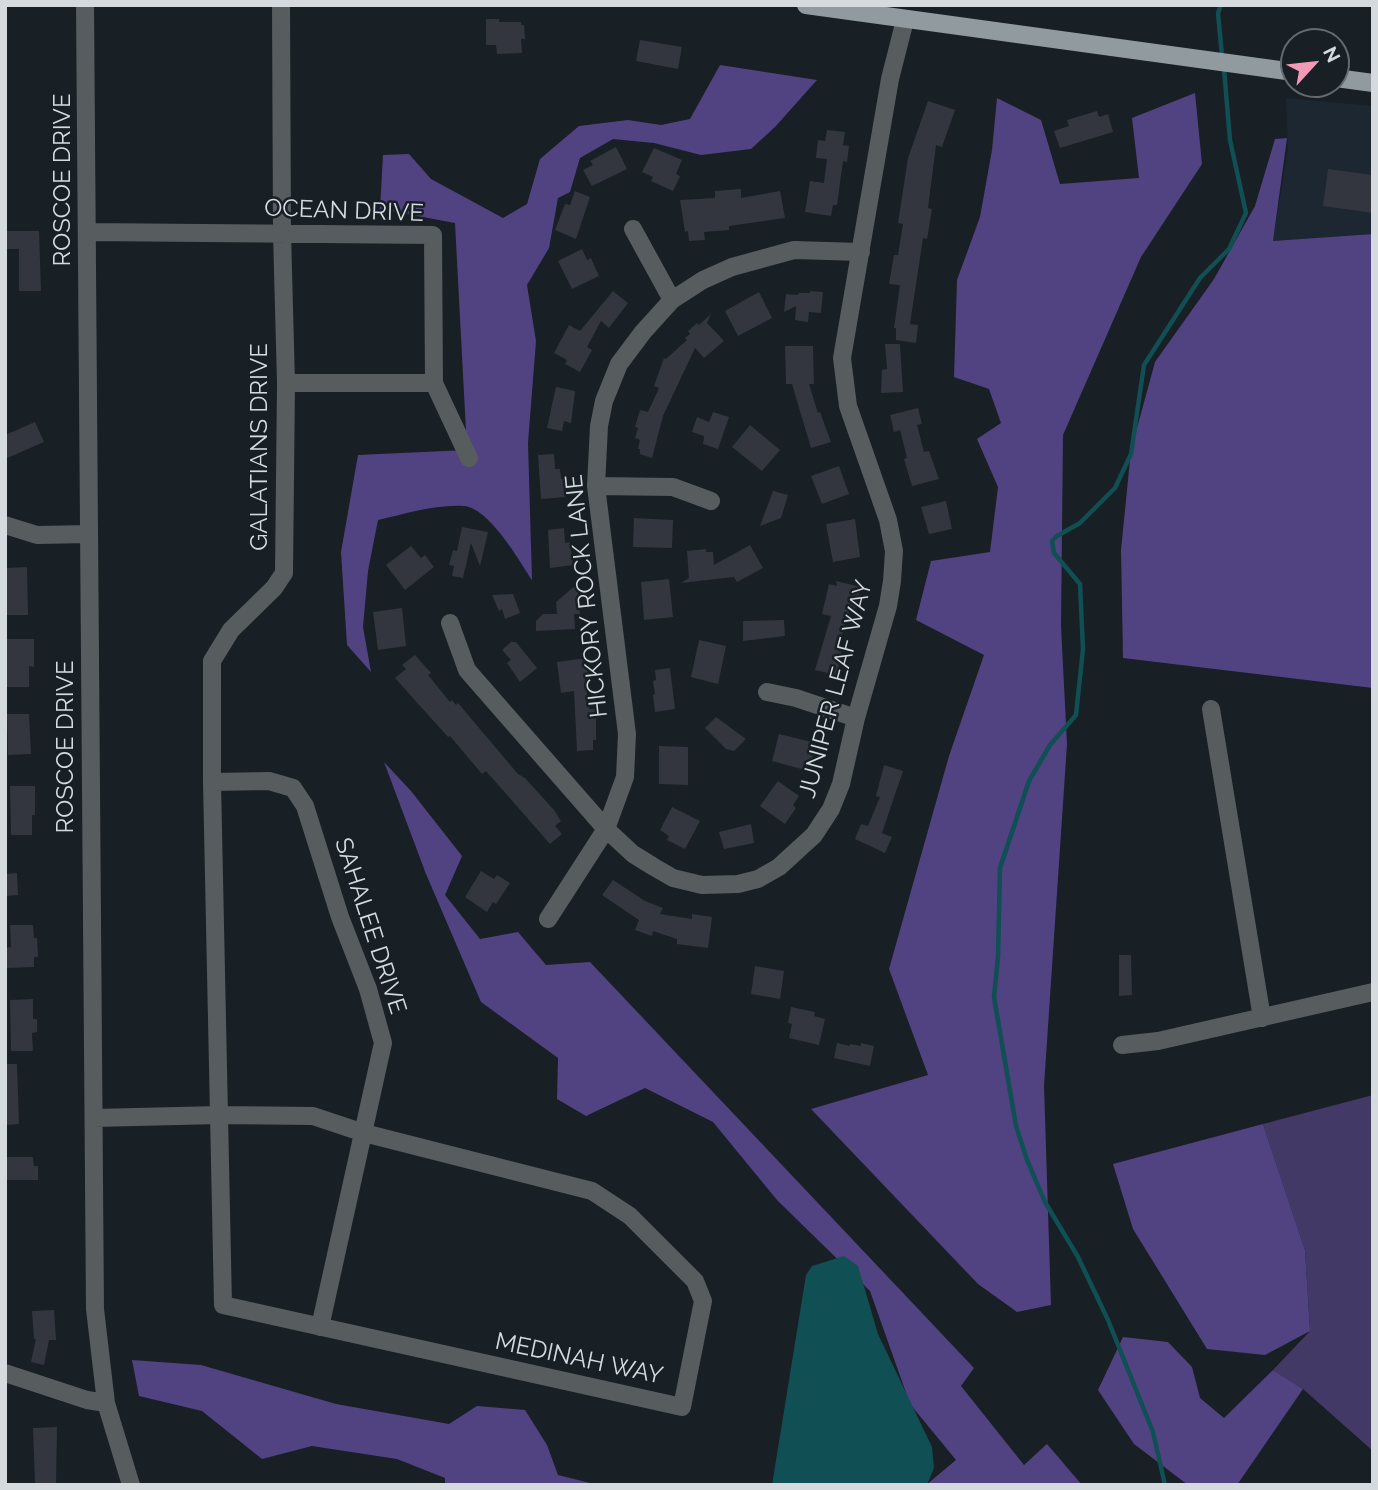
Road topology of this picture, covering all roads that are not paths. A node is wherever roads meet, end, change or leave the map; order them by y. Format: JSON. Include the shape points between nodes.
{"nodes":[{"id":1,"x":85,"y":5,"type":"edge"},
{"id":2,"x":281,"y":5,"type":"edge"},
{"id":3,"x":806,"y":5,"type":"edge"},
{"id":4,"x":905,"y":20,"type":"junction"},
{"id":5,"x":1280,"y":71,"type":"edge"},
{"id":6,"x":1350,"y":80,"type":"edge"},
{"id":7,"x":1373,"y":83,"type":"edge"},
{"id":8,"x":633,"y":229,"type":"dead end"},
{"id":9,"x":88,"y":232,"type":"junction"},
{"id":10,"x":282,"y":233,"type":"junction"},
{"id":11,"x":861,"y":251,"type":"junction"},
{"id":12,"x":672,"y":300,"type":"junction"},
{"id":13,"x":286,"y":383,"type":"junction"},
{"id":14,"x":434,"y":383,"type":"junction"},
{"id":15,"x":469,"y":458,"type":"dead end"},
{"id":16,"x":596,"y":486,"type":"junction"},
{"id":17,"x":711,"y":501,"type":"dead end"},
{"id":18,"x":5,"y":525,"type":"edge"},
{"id":19,"x":89,"y":534,"type":"junction"},
{"id":20,"x":450,"y":623,"type":"dead end"},
{"id":21,"x":767,"y":692,"type":"dead end"},
{"id":22,"x":1212,"y":709,"type":"dead end"},
{"id":23,"x":856,"y":718,"type":"junction"},
{"id":24,"x":212,"y":782,"type":"junction"},
{"id":25,"x":606,"y":829,"type":"junction"},
{"id":26,"x":548,"y":919,"type":"dead end"},
{"id":27,"x":1373,"y":992,"type":"edge"},
{"id":28,"x":1262,"y":1018,"type":"junction"},
{"id":29,"x":1122,"y":1045,"type":"dead end"},
{"id":30,"x":220,"y":1115,"type":"junction"},
{"id":31,"x":94,"y":1118,"type":"junction"},
{"id":32,"x":364,"y":1133,"type":"junction"},
{"id":33,"x":320,"y":1327,"type":"junction"},
{"id":34,"x":5,"y":1373,"type":"edge"},
{"id":35,"x":106,"y":1403,"type":"junction"},
{"id":36,"x":131,"y":1485,"type":"edge"}],
"edges":[{"from":1,"to":9,"type":"street","name":"ROSCOE DRIVE"},
{"from":2,"to":10,"type":"street","name":"GALATIANS DRIVE"},
{"from":3,"to":4,"type":"main road"},
{"from":4,"to":5,"type":"main road"},
{"from":4,"to":11,"type":"street","name":"JUNIPER LEAF WAY","via":[[890,79]]},
{"from":6,"to":7,"type":"main road"},
{"from":8,"to":12,"type":"street"},
{"from":9,"to":10,"type":"street","name":"OCEAN DRIVE"},
{"from":9,"to":19,"type":"street","name":"ROSCOE DRIVE"},
{"from":10,"to":13,"type":"street","name":"GALATIANS DRIVE"},
{"from":10,"to":14,"type":"street","name":"OCEAN DRIVE","via":[[433,235]]},
{"from":11,"to":12,"type":"street","name":"HICKORY ROCK LANE","via":[[794,250],[732,267]]},
{"from":11,"to":23,"type":"street","name":"JUNIPER LEAF WAY","via":[[842,358],[848,406],[879,491],[894,551],[888,606]]},
{"from":12,"to":16,"type":"street","name":"HICKORY ROCK LANE","via":[[619,364],[599,426]]},
{"from":13,"to":14,"type":"street"},
{"from":13,"to":24,"type":"street","name":"GALATIANS DRIVE","via":[[284,573],[230,630],[212,661]]},
{"from":14,"to":15,"type":"street"},
{"from":16,"to":17,"type":"street","via":[[673,487]]},
{"from":16,"to":25,"type":"street","name":"HICKORY ROCK LANE","via":[[627,734],[625,777]]},
{"from":18,"to":19,"type":"street","via":[[37,535]]},
{"from":19,"to":31,"type":"street","name":"ROSCOE DRIVE"},
{"from":20,"to":25,"type":"street","name":"JUNIPER LEAF WAY","via":[[467,670]]},
{"from":21,"to":23,"type":"street"},
{"from":22,"to":28,"type":"street"},
{"from":23,"to":25,"type":"street","name":"JUNIPER LEAF WAY","via":[[831,809],[793,857],[758,879],[723,886],[673,878],[633,854]]},
{"from":24,"to":30,"type":"street","name":"GALATIANS DRIVE"},
{"from":24,"to":32,"type":"street","name":"SAHALEE DRIVE","via":[[269,781],[293,788],[305,806],[383,1043]]},
{"from":25,"to":26,"type":"street","name":"HICKORY ROCK LANE"},
{"from":27,"to":28,"type":"street"},
{"from":28,"to":29,"type":"street"},
{"from":30,"to":31,"type":"street","name":"MEDINAH WAY"},
{"from":30,"to":32,"type":"street","name":"MEDINAH WAY","via":[[313,1116]]},
{"from":30,"to":33,"type":"street","name":"MEDINAH WAY","via":[[223,1305]]},
{"from":31,"to":35,"type":"street","name":"ROSCOE DRIVE","via":[[95,1309]]},
{"from":32,"to":33,"type":"street","name":"SAHALEE DRIVE"},
{"from":32,"to":33,"type":"street","name":"MEDINAH WAY","via":[[592,1191],[630,1216],[695,1282],[703,1301],[682,1407]]},
{"from":34,"to":35,"type":"street"},
{"from":35,"to":36,"type":"street","name":"ROSCOE DRIVE"}]}
